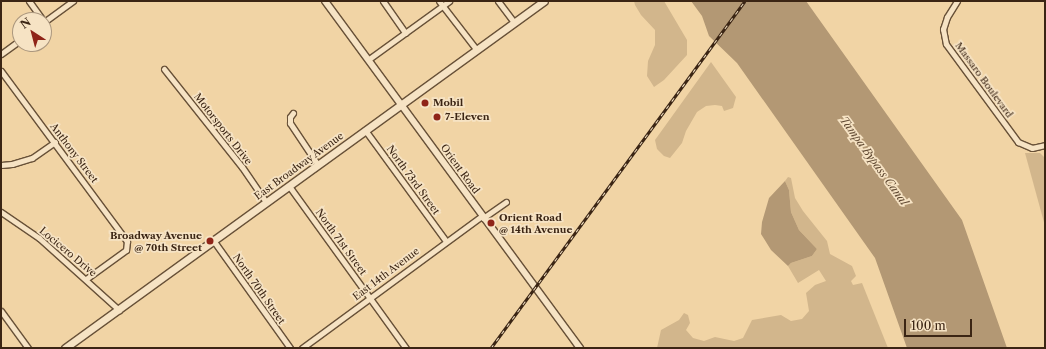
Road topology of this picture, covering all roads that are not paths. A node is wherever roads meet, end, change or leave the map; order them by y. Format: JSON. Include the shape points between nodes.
{"nodes":[{"id":1,"x":29,"y":1,"type":"edge"},
{"id":2,"x":73,"y":1,"type":"edge"},
{"id":3,"x":325,"y":1,"type":"edge"},
{"id":4,"x":383,"y":1,"type":"edge"},
{"id":5,"x":449,"y":1,"type":"edge"},
{"id":6,"x":498,"y":1,"type":"edge"},
{"id":7,"x":544,"y":1,"type":"edge"},
{"id":8,"x":958,"y":1,"type":"edge"},
{"id":9,"x":441,"y":3,"type":"edge"},
{"id":10,"x":37,"y":12,"type":"edge"},
{"id":11,"x":52,"y":16,"type":"edge"},
{"id":12,"x":514,"y":22,"type":"junction"},
{"id":13,"x":405,"y":33,"type":"junction"},
{"id":14,"x":12,"y":46,"type":"edge"},
{"id":15,"x":476,"y":49,"type":"junction"},
{"id":16,"x":1,"y":54,"type":"edge"},
{"id":17,"x":369,"y":59,"type":"junction"},
{"id":18,"x":164,"y":69,"type":"dead end"},
{"id":19,"x":1,"y":71,"type":"edge"},
{"id":20,"x":401,"y":104,"type":"junction"},
{"id":21,"x":293,"y":113,"type":"dead end"},
{"id":22,"x":365,"y":130,"type":"junction"},
{"id":23,"x":55,"y":142,"type":"junction"},
{"id":24,"x":1045,"y":146,"type":"edge"},
{"id":25,"x":1,"y":165,"type":"edge"},
{"id":26,"x":318,"y":165,"type":"junction"},
{"id":27,"x":289,"y":186,"type":"junction"},
{"id":28,"x":266,"y":202,"type":"junction"},
{"id":29,"x":506,"y":202,"type":"dead end"},
{"id":30,"x":1,"y":212,"type":"edge"},
{"id":31,"x":482,"y":217,"type":"junction"},
{"id":32,"x":213,"y":240,"type":"junction"},
{"id":33,"x":446,"y":241,"type":"junction"},
{"id":34,"x":86,"y":279,"type":"junction"},
{"id":35,"x":370,"y":298,"type":"junction"},
{"id":36,"x":119,"y":310,"type":"junction"},
{"id":37,"x":1,"y":311,"type":"edge"},
{"id":38,"x":28,"y":348,"type":"edge"},
{"id":39,"x":65,"y":348,"type":"edge"},
{"id":40,"x":290,"y":348,"type":"edge"},
{"id":41,"x":302,"y":348,"type":"edge"},
{"id":42,"x":406,"y":348,"type":"edge"},
{"id":43,"x":580,"y":348,"type":"edge"}],
"edges":[{"from":1,"to":10,"type":"street"},
{"from":2,"to":11,"type":"street"},
{"from":3,"to":17,"type":"street","name":"Orient Road"},
{"from":4,"to":13,"type":"street"},
{"from":5,"to":9,"type":"street"},
{"from":6,"to":12,"type":"street"},
{"from":7,"to":12,"type":"main road","name":"East Broadway Avenue"},
{"from":8,"to":24,"type":"street","name":"Massaro Boulevard","via":[[946,16],[943,29],[946,44],[1018,142],[1032,148]]},
{"from":9,"to":13,"type":"street"},
{"from":9,"to":15,"type":"street"},
{"from":12,"to":15,"type":"main road","name":"East Broadway Avenue"},
{"from":13,"to":17,"type":"street"},
{"from":14,"to":16,"type":"street"},
{"from":15,"to":20,"type":"main road","name":"East Broadway Avenue"},
{"from":17,"to":20,"type":"street","name":"Orient Road"},
{"from":18,"to":28,"type":"street","name":"Motorsports Drive","via":[[242,167]]},
{"from":19,"to":23,"type":"street","name":"Anthony Street"},
{"from":20,"to":22,"type":"main road","name":"East Broadway Avenue"},
{"from":20,"to":31,"type":"street","name":"Orient Road"},
{"from":21,"to":26,"type":"street","via":[[290,123]]},
{"from":22,"to":26,"type":"main road","name":"East Broadway Avenue"},
{"from":22,"to":33,"type":"street","name":"North 73rd Street"},
{"from":23,"to":25,"type":"street","via":[[32,158]]},
{"from":23,"to":34,"type":"street","name":"Anthony Street","via":[[127,241],[126,250]]},
{"from":26,"to":27,"type":"main road","name":"East Broadway Avenue"},
{"from":27,"to":28,"type":"main road","name":"East Broadway Avenue"},
{"from":27,"to":35,"type":"street","name":"North 71st Street"},
{"from":28,"to":32,"type":"main road","name":"East Broadway Avenue"},
{"from":29,"to":31,"type":"street","name":"East 14th Avenue"},
{"from":30,"to":34,"type":"street","name":"Locicero Drive","via":[[39,238]]},
{"from":31,"to":33,"type":"street","name":"East 14th Avenue"},
{"from":31,"to":43,"type":"street","name":"Orient Road"},
{"from":32,"to":36,"type":"main road","name":"East Broadway Avenue"},
{"from":32,"to":40,"type":"street","name":"North 70th Street"},
{"from":33,"to":35,"type":"street","name":"East 14th Avenue"},
{"from":34,"to":36,"type":"street","name":"Locicero Drive"},
{"from":35,"to":41,"type":"street","name":"East 14th Avenue"},
{"from":35,"to":42,"type":"street","name":"North 71st Street"},
{"from":36,"to":39,"type":"main road","name":"East Broadway Avenue"},
{"from":37,"to":38,"type":"street"}]}
